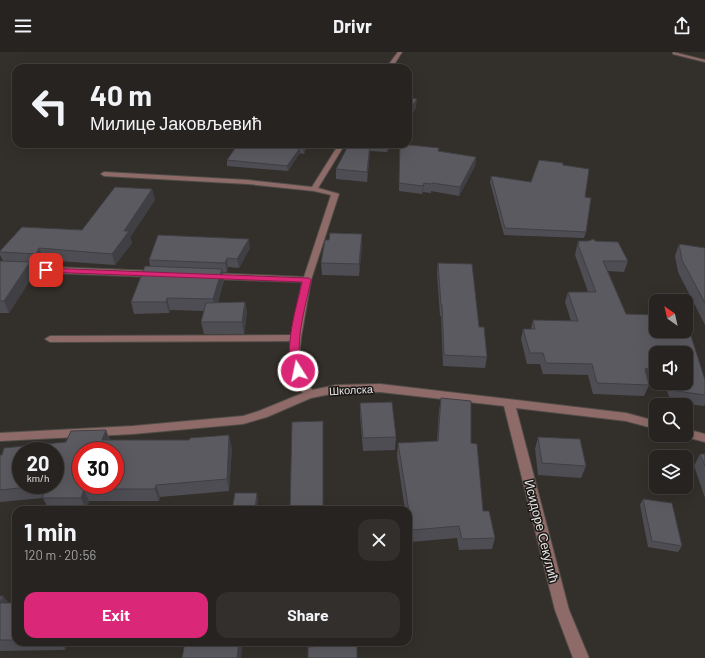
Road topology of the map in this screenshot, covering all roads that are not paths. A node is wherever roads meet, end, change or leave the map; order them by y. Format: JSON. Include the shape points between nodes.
{"nodes":[{"id":1,"x":400,"y":52,"type":"edge"},
{"id":2,"x":675,"y":53,"type":"dead end"},
{"id":3,"x":705,"y":61,"type":"edge"},
{"id":4,"x":392,"y":64,"type":"edge"},
{"id":5,"x":340,"y":148,"type":"edge"},
{"id":6,"x":104,"y":174,"type":"dead end"},
{"id":7,"x":314,"y":189,"type":"junction"},
{"id":8,"x":0,"y":268,"type":"edge"},
{"id":9,"x":165,"y":274,"type":"edge"},
{"id":10,"x":204,"y":276,"type":"edge"},
{"id":11,"x":307,"y":280,"type":"junction"},
{"id":12,"x":296,"y":338,"type":"junction"},
{"id":13,"x":50,"y":339,"type":"dead end"},
{"id":14,"x":309,"y":395,"type":"junction"},
{"id":15,"x":509,"y":403,"type":"junction"},
{"id":16,"x":649,"y":423,"type":"edge"},
{"id":17,"x":693,"y":435,"type":"edge"},
{"id":18,"x":0,"y":437,"type":"edge"},
{"id":19,"x":705,"y":438,"type":"edge"},
{"id":20,"x":581,"y":658,"type":"edge"}],
"edges":[{"from":1,"to":4,"type":"street"},
{"from":2,"to":3,"type":"street"},
{"from":5,"to":7,"type":"street"},
{"from":6,"to":7,"type":"street","via":[[248,182]]},
{"from":7,"to":11,"type":"street","via":[[335,194]]},
{"from":8,"to":9,"type":"street"},
{"from":10,"to":11,"type":"street"},
{"from":11,"to":12,"type":"street"},
{"from":12,"to":13,"type":"street"},
{"from":12,"to":14,"type":"street","via":[[294,357]]},
{"from":14,"to":15,"type":"street","name":"Школска","via":[[336,389],[380,388]]},
{"from":14,"to":18,"type":"street","name":"Школска","via":[[243,420],[133,430]]},
{"from":15,"to":16,"type":"street","name":"Школска","via":[[626,417]]},
{"from":15,"to":20,"type":"street","name":"Исидоре Секулић","via":[[562,610]]},
{"from":17,"to":19,"type":"street"}]}
